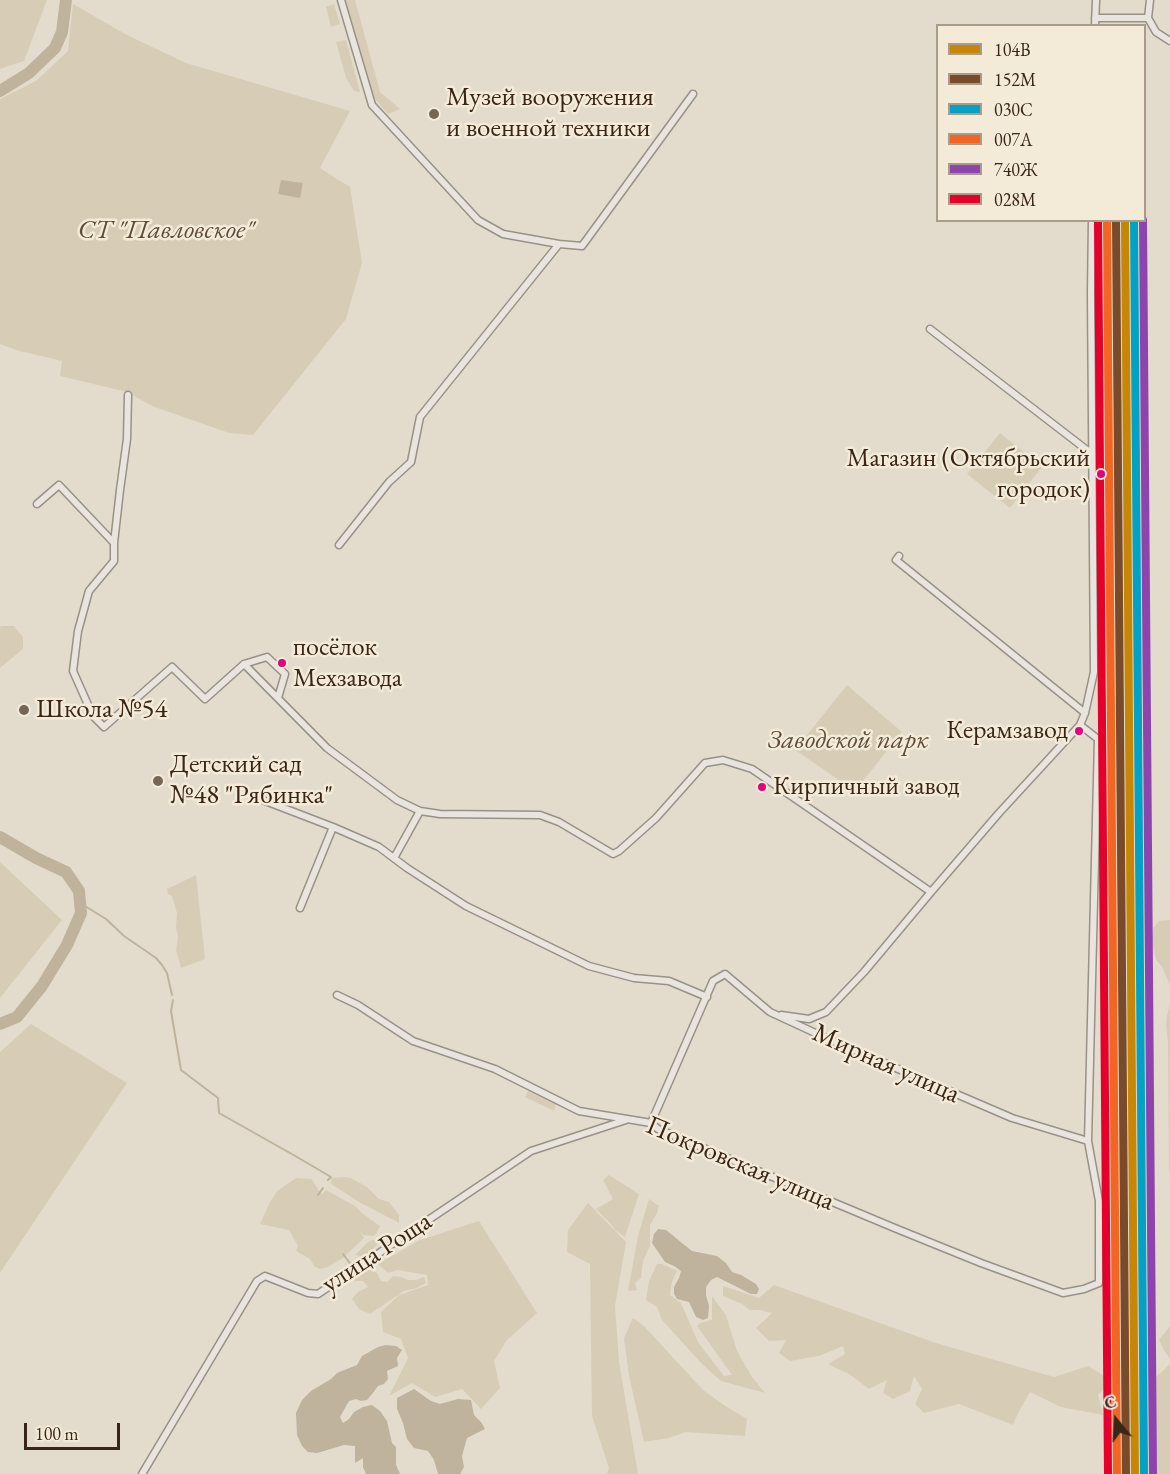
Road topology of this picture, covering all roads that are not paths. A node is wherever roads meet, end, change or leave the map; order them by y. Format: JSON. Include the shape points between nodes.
{"nodes":[{"id":1,"x":340,"y":0,"type":"edge"},
{"id":2,"x":1096,"y":0,"type":"edge"},
{"id":3,"x":1150,"y":0,"type":"edge"},
{"id":4,"x":1148,"y":18,"type":"junction"},
{"id":5,"x":1095,"y":22,"type":"edge"},
{"id":6,"x":1170,"y":41,"type":"edge"},
{"id":7,"x":693,"y":94,"type":"dead end"},
{"id":8,"x":1092,"y":222,"type":"edge"},
{"id":9,"x":559,"y":244,"type":"junction"},
{"id":10,"x":930,"y":329,"type":"dead end"},
{"id":11,"x":128,"y":394,"type":"dead end"},
{"id":12,"x":1092,"y":454,"type":"junction"},
{"id":13,"x":37,"y":504,"type":"dead end"},
{"id":14,"x":114,"y":543,"type":"junction"},
{"id":15,"x":339,"y":545,"type":"dead end"},
{"id":16,"x":899,"y":556,"type":"dead end"},
{"id":17,"x":244,"y":664,"type":"junction"},
{"id":18,"x":278,"y":698,"type":"junction"},
{"id":19,"x":1085,"y":713,"type":"junction"},
{"id":20,"x":1080,"y":725,"type":"junction"},
{"id":21,"x":260,"y":799,"type":"dead end"},
{"id":22,"x":420,"y":811,"type":"junction"},
{"id":23,"x":333,"y":827,"type":"junction"},
{"id":24,"x":394,"y":858,"type":"junction"},
{"id":25,"x":931,"y":892,"type":"junction"},
{"id":26,"x":300,"y":908,"type":"dead end"},
{"id":27,"x":337,"y":995,"type":"dead end"},
{"id":28,"x":707,"y":997,"type":"junction"},
{"id":29,"x":775,"y":1014,"type":"junction"},
{"id":30,"x":630,"y":1118,"type":"junction"},
{"id":31,"x":651,"y":1123,"type":"junction"},
{"id":32,"x":1088,"y":1141,"type":"junction"},
{"id":33,"x":142,"y":1474,"type":"edge"}],
"edges":[{"from":1,"to":9,"type":"street","via":[[372,105],[478,220],[503,234]]},
{"from":2,"to":5,"type":"street"},
{"from":3,"to":4,"type":"street"},
{"from":4,"to":5,"type":"street"},
{"from":4,"to":6,"type":"street","via":[[1156,32]]},
{"from":7,"to":9,"type":"street","via":[[582,246]]},
{"from":8,"to":12,"type":"street"},
{"from":9,"to":15,"type":"street","via":[[420,417],[411,462],[389,482]]},
{"from":10,"to":12,"type":"street"},
{"from":11,"to":14,"type":"street","via":[[128,439]]},
{"from":12,"to":19,"type":"street","via":[[1094,672]]},
{"from":13,"to":14,"type":"street","via":[[59,485]]},
{"from":14,"to":17,"type":"street","via":[[114,561],[89,591],[73,671],[93,716],[104,727],[172,667],[205,699]]},
{"from":16,"to":19,"type":"street","via":[[896,560]]},
{"from":17,"to":18,"type":"street"},
{"from":17,"to":18,"type":"street","via":[[267,657],[285,674]]},
{"from":18,"to":22,"type":"street","via":[[327,748],[397,800]]},
{"from":19,"to":20,"type":"street"},
{"from":20,"to":25,"type":"street"},
{"from":20,"to":32,"type":"street","via":[[1098,739]]},
{"from":21,"to":23,"type":"street"},
{"from":22,"to":24,"type":"street"},
{"from":22,"to":25,"type":"street","via":[[540,815],[614,854],[656,818],[705,763],[723,760],[752,769]]},
{"from":23,"to":24,"type":"street","via":[[379,847]]},
{"from":23,"to":26,"type":"street"},
{"from":24,"to":28,"type":"street","via":[[466,906],[589,966],[634,978],[669,981]]},
{"from":25,"to":29,"type":"street","via":[[826,1012],[809,1019]]},
{"from":27,"to":30,"type":"street","name":"Покровская улица","via":[[413,1041],[495,1069],[579,1111]]},
{"from":28,"to":29,"type":"street","name":"Мирная улица","via":[[713,981],[725,974]]},
{"from":28,"to":31,"type":"street","name":"Мирная улица"},
{"from":29,"to":32,"type":"street","name":"Мирная улица","via":[[1012,1119]]},
{"from":30,"to":31,"type":"street","name":"Покровская улица"},
{"from":30,"to":33,"type":"street","name":"улица Роща","via":[[531,1151],[318,1294],[265,1276],[257,1281]]},
{"from":31,"to":32,"type":"street","name":"Покровская улица","via":[[897,1230],[1063,1293],[1099,1283],[1100,1201]]}]}
